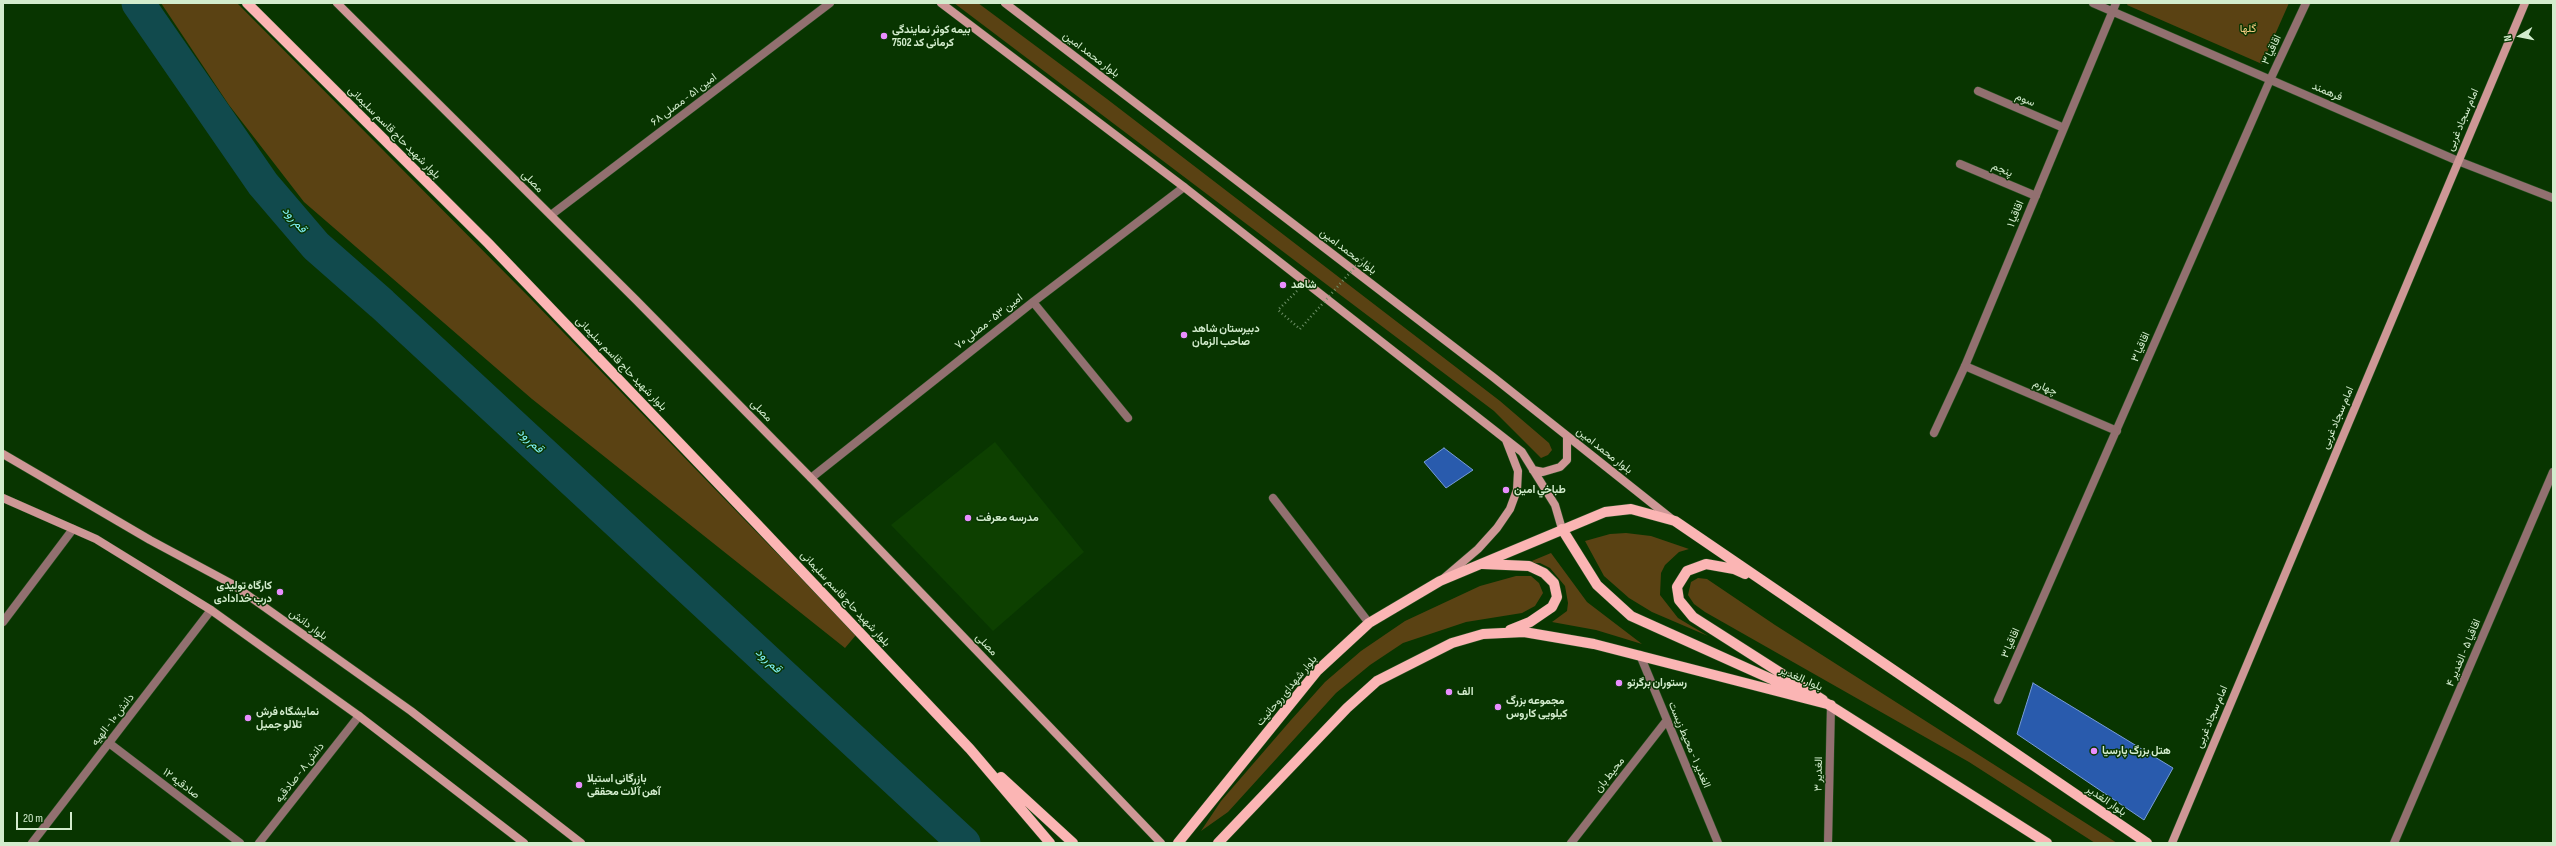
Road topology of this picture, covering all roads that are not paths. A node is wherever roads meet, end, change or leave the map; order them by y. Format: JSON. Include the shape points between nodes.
{"nodes":[{"id":1,"x":247,"y":3,"type":"edge"},
{"id":2,"x":337,"y":3,"type":"edge"},
{"id":3,"x":830,"y":3,"type":"edge"},
{"id":4,"x":940,"y":3,"type":"edge"},
{"id":5,"x":1005,"y":3,"type":"edge"},
{"id":6,"x":2093,"y":3,"type":"edge"},
{"id":7,"x":2116,"y":3,"type":"edge"},
{"id":8,"x":2306,"y":3,"type":"edge"},
{"id":9,"x":2525,"y":3,"type":"edge"},
{"id":10,"x":2112,"y":11,"type":"junction"},
{"id":11,"x":2270,"y":80,"type":"junction"},
{"id":12,"x":1978,"y":91,"type":"dead end"},
{"id":13,"x":2064,"y":128,"type":"junction"},
{"id":14,"x":2458,"y":161,"type":"junction"},
{"id":15,"x":1960,"y":164,"type":"dead end"},
{"id":16,"x":1184,"y":187,"type":"junction"},
{"id":17,"x":2036,"y":196,"type":"junction"},
{"id":18,"x":2553,"y":198,"type":"edge"},
{"id":19,"x":551,"y":215,"type":"junction"},
{"id":20,"x":1033,"y":302,"type":"junction"},
{"id":21,"x":1965,"y":366,"type":"junction"},
{"id":22,"x":1128,"y":418,"type":"dead end"},
{"id":23,"x":1497,"y":431,"type":"junction"},
{"id":24,"x":2117,"y":431,"type":"junction"},
{"id":25,"x":1934,"y":433,"type":"dead end"},
{"id":26,"x":1567,"y":436,"type":"junction"},
{"id":27,"x":3,"y":454,"type":"edge"},
{"id":28,"x":1533,"y":470,"type":"junction"},
{"id":29,"x":2553,"y":472,"type":"edge"},
{"id":30,"x":811,"y":478,"type":"junction"},
{"id":31,"x":3,"y":498,"type":"edge"},
{"id":32,"x":1274,"y":498,"type":"dead end"},
{"id":33,"x":1675,"y":521,"type":"junction"},
{"id":34,"x":73,"y":529,"type":"junction"},
{"id":35,"x":1562,"y":529,"type":"junction"},
{"id":36,"x":1480,"y":564,"type":"junction"},
{"id":37,"x":1440,"y":581,"type":"junction"},
{"id":38,"x":1766,"y":583,"type":"junction"},
{"id":39,"x":211,"y":610,"type":"junction"},
{"id":40,"x":3,"y":622,"type":"edge"},
{"id":41,"x":1369,"y":623,"type":"junction"},
{"id":42,"x":1501,"y":633,"type":"junction"},
{"id":43,"x":1640,"y":655,"type":"junction"},
{"id":44,"x":1998,"y":700,"type":"dead end"},
{"id":45,"x":1831,"y":705,"type":"junction"},
{"id":46,"x":359,"y":716,"type":"junction"},
{"id":47,"x":1667,"y":720,"type":"junction"},
{"id":48,"x":109,"y":743,"type":"junction"},
{"id":49,"x":970,"y":749,"type":"junction"},
{"id":50,"x":32,"y":843,"type":"edge"},
{"id":51,"x":240,"y":843,"type":"edge"},
{"id":52,"x":259,"y":843,"type":"edge"},
{"id":53,"x":524,"y":843,"type":"edge"},
{"id":54,"x":581,"y":843,"type":"edge"},
{"id":55,"x":1050,"y":843,"type":"edge"},
{"id":56,"x":1073,"y":843,"type":"edge"},
{"id":57,"x":1161,"y":843,"type":"edge"},
{"id":58,"x":1178,"y":843,"type":"edge"},
{"id":59,"x":1218,"y":843,"type":"edge"},
{"id":60,"x":1571,"y":843,"type":"edge"},
{"id":61,"x":1718,"y":843,"type":"edge"},
{"id":62,"x":1828,"y":843,"type":"edge"},
{"id":63,"x":2047,"y":843,"type":"edge"},
{"id":64,"x":2147,"y":843,"type":"edge"},
{"id":65,"x":2172,"y":843,"type":"edge"},
{"id":66,"x":2394,"y":843,"type":"edge"}],
"edges":[{"from":1,"to":49,"type":"main road","name":"بلوار شهید حاج قاسم سلیمانی","via":[[493,248]]},
{"from":2,"to":19,"type":"main road","name":"مصلی"},
{"from":3,"to":19,"type":"street","name":"امین ۵۱ - مصلی ۶۸"},
{"from":4,"to":16,"type":"main road"},
{"from":5,"to":26,"type":"main road","name":"بلوار محمد امین"},
{"from":6,"to":10,"type":"street","name":"فرهمند"},
{"from":7,"to":10,"type":"street","name":"اقاقیا ۱"},
{"from":8,"to":11,"type":"street","name":"اقاقیا ۳"},
{"from":9,"to":14,"type":"main road","name":"امام سجاد غربی"},
{"from":10,"to":11,"type":"street","name":"فرهمند"},
{"from":10,"to":13,"type":"street","name":"اقاقیا ۱"},
{"from":11,"to":14,"type":"street","name":"فرهمند"},
{"from":11,"to":24,"type":"street","name":"اقاقیا ۳"},
{"from":12,"to":13,"type":"street","name":"سوم"},
{"from":13,"to":17,"type":"street","name":"اقاقیا ۱"},
{"from":14,"to":18,"type":"street","name":"فرهمند"},
{"from":14,"to":65,"type":"main road","name":"امام سجاد غربی"},
{"from":15,"to":17,"type":"street","name":"پنجم"},
{"from":16,"to":20,"type":"street","name":"امین ۵۳ - مصلی ۷۰"},
{"from":16,"to":23,"type":"main road"},
{"from":17,"to":21,"type":"street","name":"اقاقیا ۱"},
{"from":19,"to":30,"type":"main road","name":"مصلی"},
{"from":20,"to":22,"type":"street"},
{"from":20,"to":30,"type":"street","name":"امین ۵۳ - مصلی ۷۰"},
{"from":21,"to":24,"type":"street","name":"چهارم"},
{"from":21,"to":25,"type":"street","name":"اقاقیا ۱"},
{"from":23,"to":28,"type":"main road","via":[[1522,452]]},
{"from":23,"to":37,"type":"main road","via":[[1506,440],[1518,471],[1517,490],[1513,502],[1497,528],[1478,549]]},
{"from":24,"to":44,"type":"street","name":"اقاقیا ۳"},
{"from":26,"to":28,"type":"main road","via":[[1567,460],[1560,467],[1543,472]]},
{"from":26,"to":33,"type":"main road","name":"بلوار محمد امین"},
{"from":27,"to":54,"type":"main road","name":"بلوار دانش","via":[[150,540],[232,584],[411,711]]},
{"from":28,"to":35,"type":"main road","via":[[1555,505]]},
{"from":29,"to":66,"type":"street","name":"اقاقیا ۵ - الغدیر ۴"},
{"from":30,"to":57,"type":"main road","name":"مصلی"},
{"from":31,"to":34,"type":"main road"},
{"from":32,"to":41,"type":"street"},
{"from":33,"to":35,"type":"main road","name":"بلوار الغدیر","via":[[1631,509],[1605,512]]},
{"from":33,"to":38,"type":"main road","name":"بلوار الغدیر"},
{"from":34,"to":39,"type":"main road","via":[[96,539]]},
{"from":34,"to":40,"type":"street"},
{"from":35,"to":36,"type":"main road","name":"بلوار شهدای روحانیت"},
{"from":35,"to":45,"type":"main road","name":"بلوار الغدیر","via":[[1597,585],[1631,616]]},
{"from":36,"to":37,"type":"main road","name":"بلوار شهدای روحانیت"},
{"from":36,"to":42,"type":"main road","via":[[1529,566],[1544,573],[1554,582],[1557,597],[1552,608],[1530,622]]},
{"from":37,"to":41,"type":"main road","name":"بلوار شهدای روحانیت"},
{"from":38,"to":45,"type":"main road","via":[[1734,569],[1706,564],[1687,571],[1677,587],[1679,600],[1693,618]]},
{"from":38,"to":64,"type":"main road","name":"بلوار الغدیر"},
{"from":39,"to":46,"type":"main road"},
{"from":39,"to":48,"type":"street","name":"دانش ۱۰ - الهیه"},
{"from":41,"to":58,"type":"main road","name":"بلوار شهدای روحانیت","via":[[1317,671]]},
{"from":42,"to":43,"type":"main road","via":[[1524,632]]},
{"from":42,"to":59,"type":"main road","via":[[1483,634],[1452,643],[1377,681],[1347,708]]},
{"from":43,"to":45,"type":"main road"},
{"from":43,"to":47,"type":"street","name":"الغدیر ۱ - محیط زیست"},
{"from":45,"to":62,"type":"street","name":"الغدیر ۳"},
{"from":45,"to":63,"type":"main road","name":"بلوار الغدیر"},
{"from":46,"to":52,"type":"street","name":"دانش ۸ - صادقیه"},
{"from":46,"to":53,"type":"main road"},
{"from":47,"to":60,"type":"street","name":"محیط بان"},
{"from":47,"to":61,"type":"street","name":"الغدیر ۱ - محیط زیست"},
{"from":48,"to":50,"type":"street","name":"دانش ۱۰ - الهیه"},
{"from":48,"to":51,"type":"street","name":"صادقیه ۱۲"},
{"from":49,"to":55,"type":"main road","name":"بلوار شهید حاج قاسم سلیمانی"},
{"from":49,"to":56,"type":"main road","name":"بلوار شهید حاج قاسم سلیمانی"}]}
